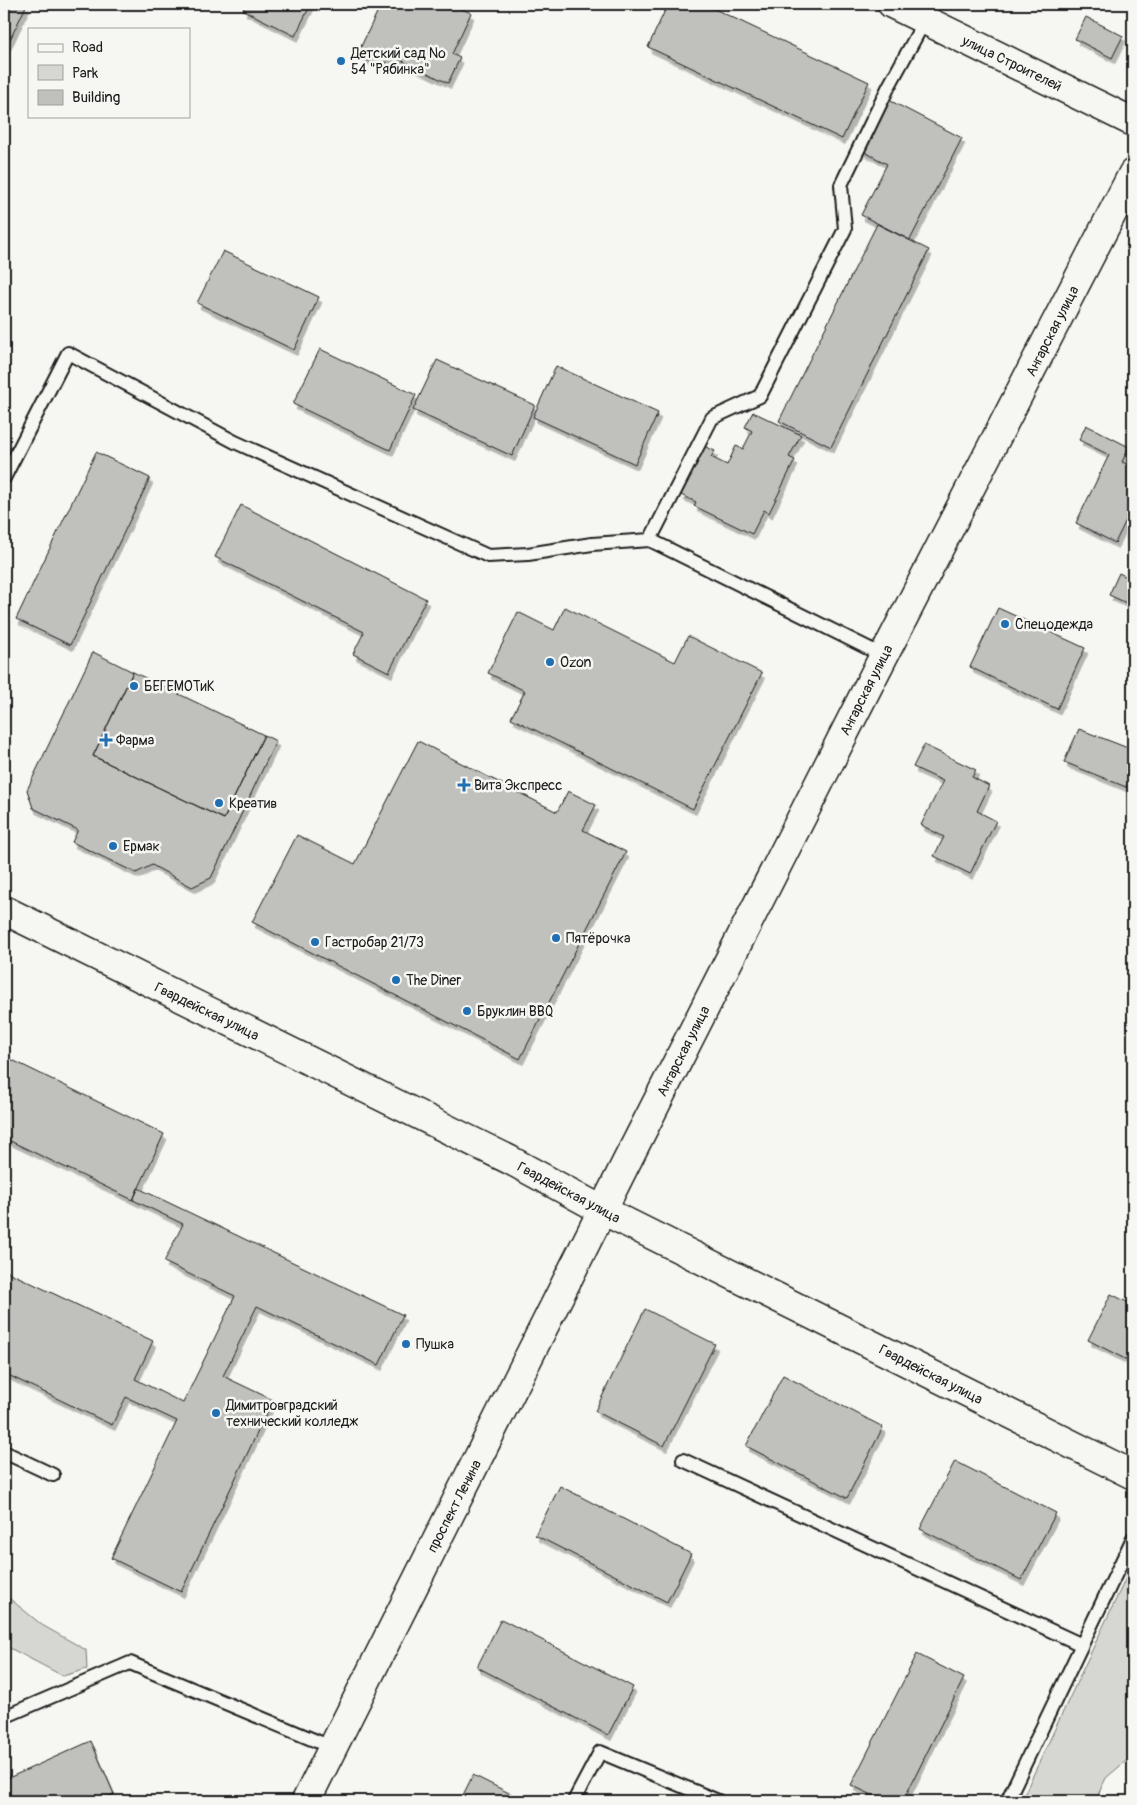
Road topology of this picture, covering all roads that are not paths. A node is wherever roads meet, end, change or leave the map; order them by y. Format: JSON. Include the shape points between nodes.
{"nodes":[{"id":1,"x":892,"y":4,"type":"edge"},
{"id":2,"x":925,"y":20,"type":"junction"},
{"id":3,"x":1133,"y":122,"type":"edge"},
{"id":4,"x":1133,"y":173,"type":"edge"},
{"id":5,"x":4,"y":478,"type":"edge"},
{"id":6,"x":650,"y":540,"type":"junction"},
{"id":7,"x":884,"y":656,"type":"junction"},
{"id":8,"x":4,"y":910,"type":"edge"},
{"id":9,"x":602,"y":1210,"type":"junction"},
{"id":10,"x":4,"y":1452,"type":"edge"},
{"id":11,"x":683,"y":1460,"type":"dead end"},
{"id":12,"x":53,"y":1475,"type":"dead end"},
{"id":13,"x":1133,"y":1475,"type":"edge"},
{"id":14,"x":1133,"y":1538,"type":"edge"},
{"id":15,"x":1082,"y":1645,"type":"junction"},
{"id":16,"x":4,"y":1717,"type":"edge"},
{"id":17,"x":333,"y":1748,"type":"junction"},
{"id":18,"x":306,"y":1801,"type":"edge"},
{"id":19,"x":574,"y":1801,"type":"edge"},
{"id":20,"x":718,"y":1801,"type":"edge"},
{"id":21,"x":1007,"y":1801,"type":"edge"}],
"edges":[{"from":1,"to":2,"type":"street","name":"улица Строителей"},
{"from":2,"to":3,"type":"street","name":"улица Строителей"},
{"from":2,"to":6,"type":"lane","via":[[841,185],[845,229],[760,396],[712,418]]},
{"from":4,"to":7,"type":"street","name":"Ангарская улица"},
{"from":5,"to":6,"type":"lane","via":[[68,352],[235,442],[488,556]]},
{"from":6,"to":7,"type":"lane"},
{"from":7,"to":9,"type":"street","name":"Ангарская улица"},
{"from":8,"to":9,"type":"street","name":"Гвардейская улица","via":[[501,1156]]},
{"from":9,"to":13,"type":"street","name":"Гвардейская улица"},
{"from":9,"to":17,"type":"street","name":"проспект Ленина"},
{"from":10,"to":12,"type":"lane"},
{"from":11,"to":15,"type":"lane"},
{"from":14,"to":15,"type":"lane"},
{"from":15,"to":21,"type":"lane"},
{"from":16,"to":17,"type":"lane","via":[[130,1663]]},
{"from":17,"to":18,"type":"street","name":"проспект Ленина"},
{"from":19,"to":20,"type":"lane","via":[[600,1752]]}]}
